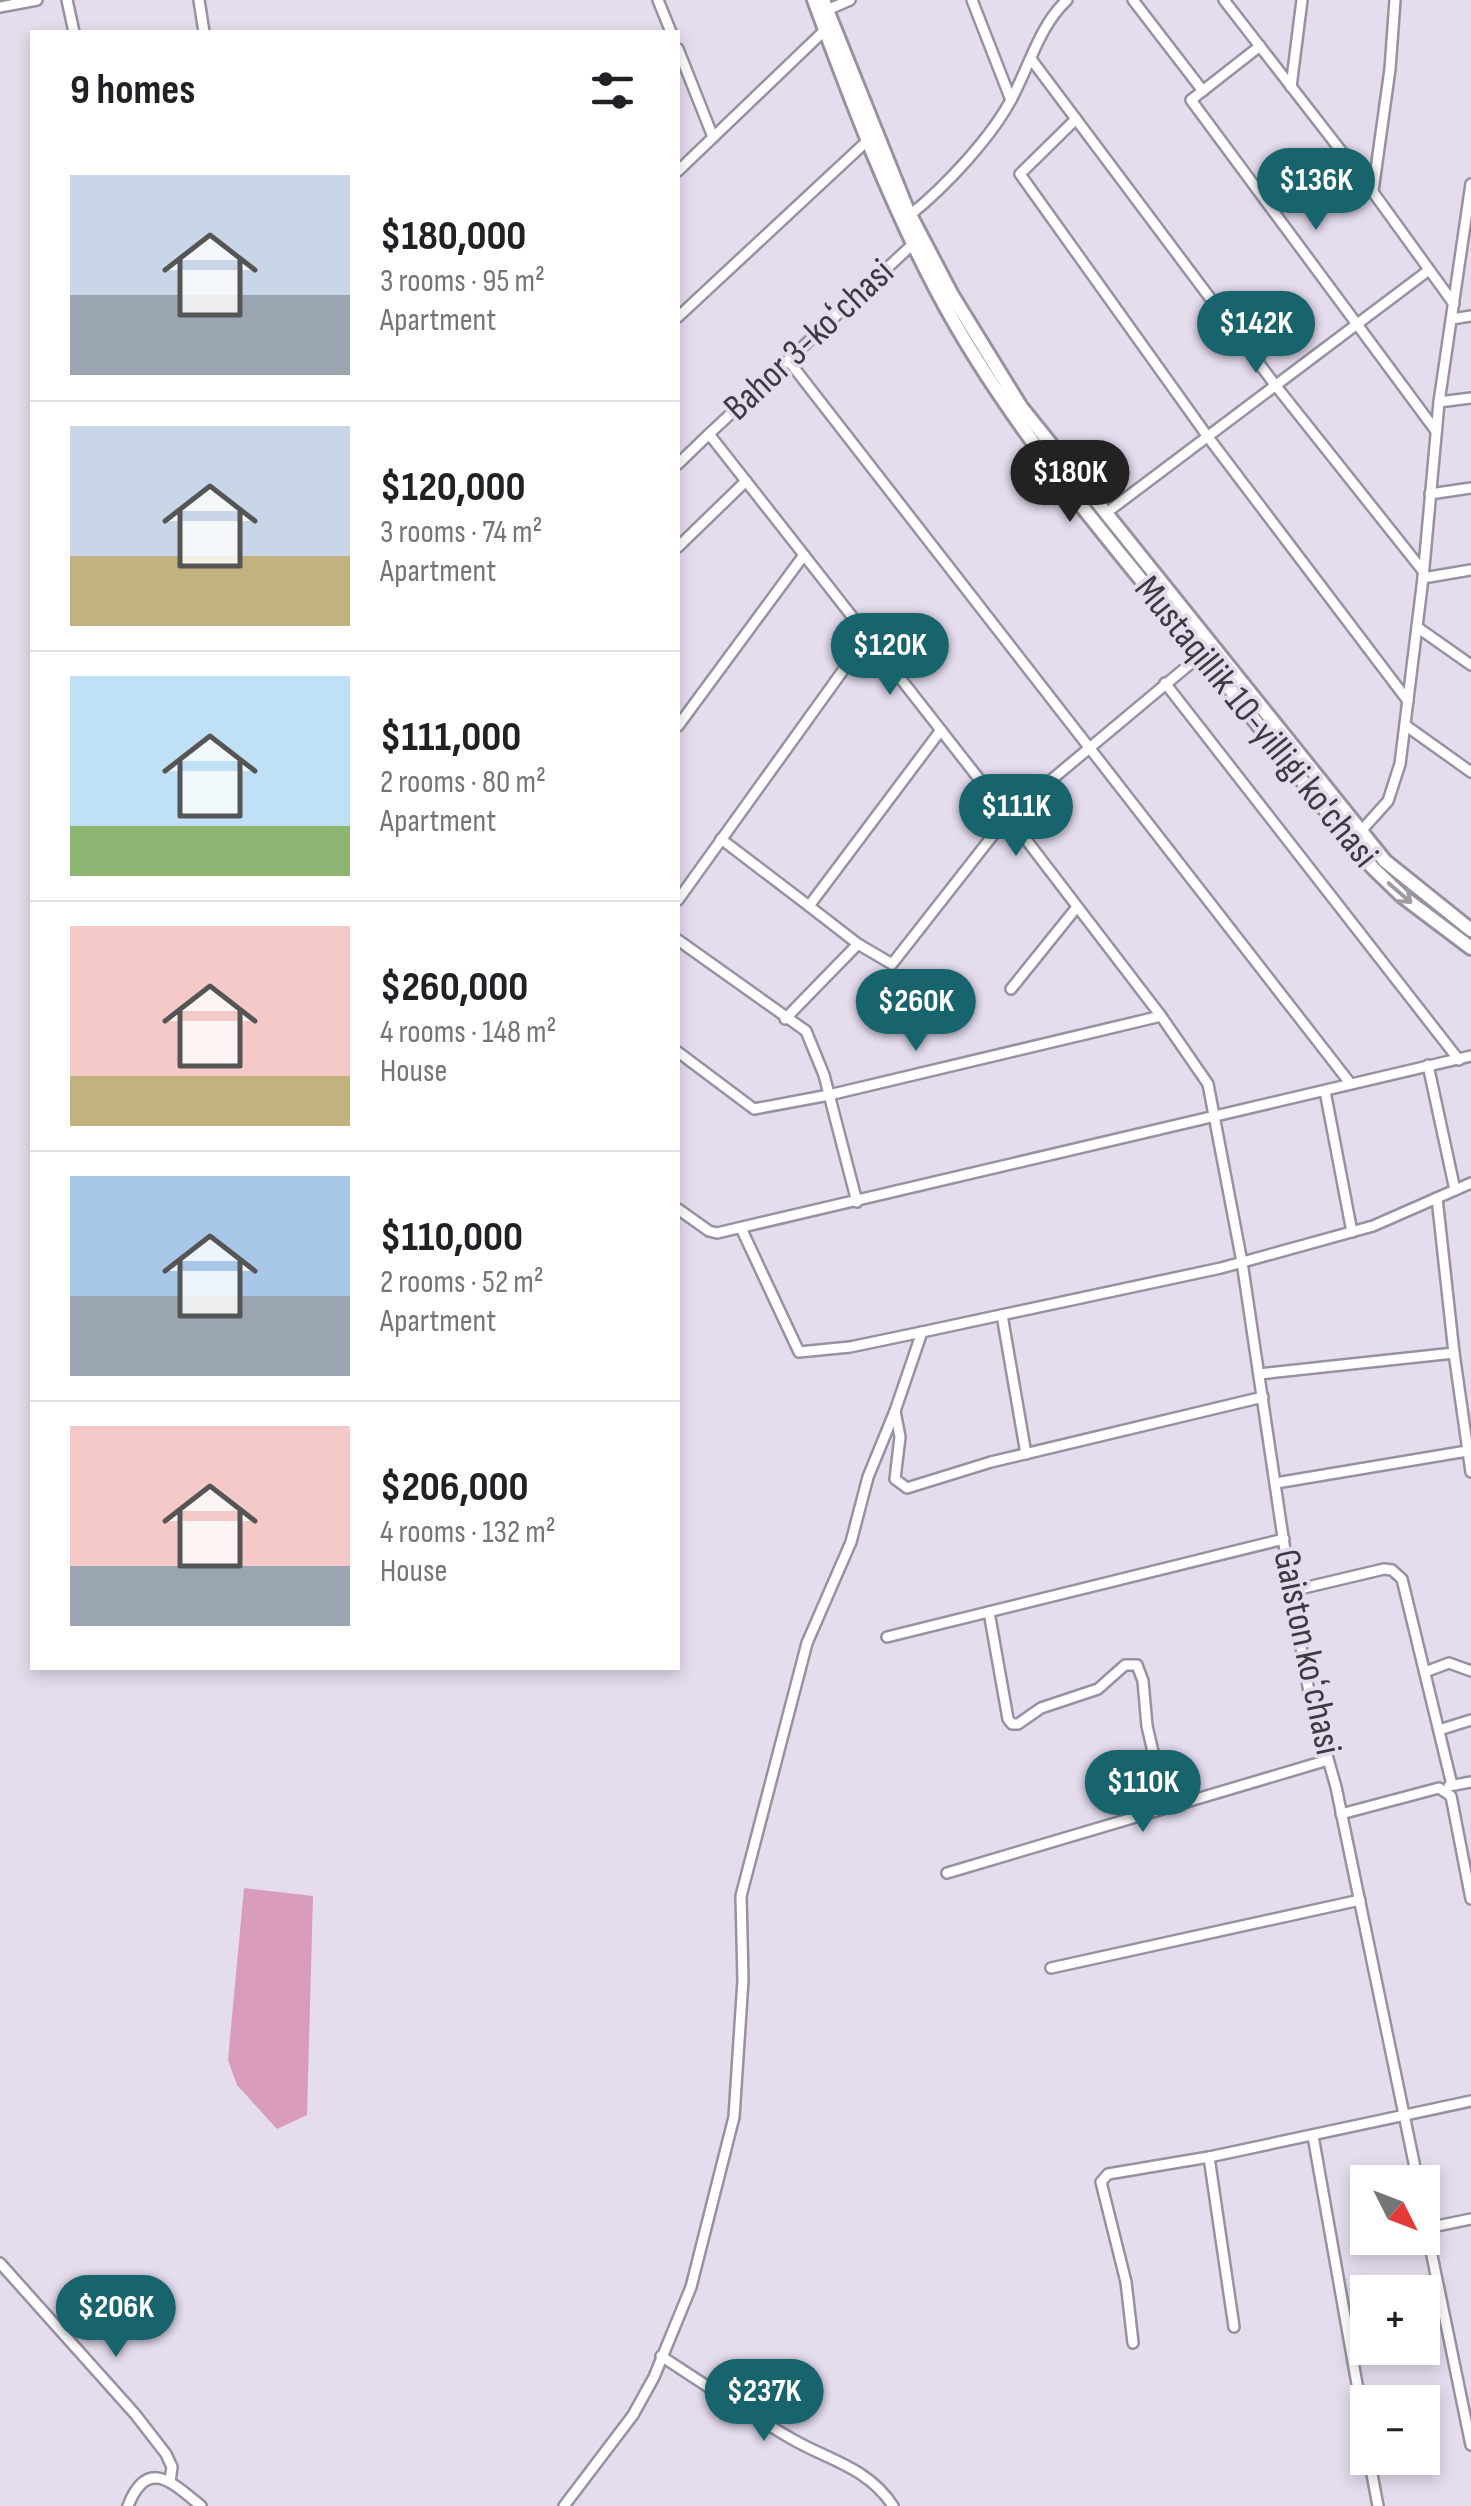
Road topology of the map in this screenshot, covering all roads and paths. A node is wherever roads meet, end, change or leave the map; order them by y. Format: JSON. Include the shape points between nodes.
{"nodes":[{"id":1,"x":37,"y":0,"type":"edge"},
{"id":2,"x":67,"y":0,"type":"edge"},
{"id":3,"x":199,"y":0,"type":"edge"},
{"id":4,"x":658,"y":0,"type":"edge"},
{"id":5,"x":814,"y":0,"type":"edge"},
{"id":6,"x":850,"y":0,"type":"edge"},
{"id":7,"x":972,"y":0,"type":"edge"},
{"id":8,"x":1066,"y":0,"type":"edge"},
{"id":9,"x":1132,"y":0,"type":"edge"},
{"id":10,"x":1224,"y":0,"type":"edge"},
{"id":11,"x":1302,"y":0,"type":"edge"},
{"id":12,"x":1394,"y":0,"type":"edge"},
{"id":13,"x":825,"y":5,"type":"edge"},
{"id":14,"x":0,"y":8,"type":"edge"},
{"id":15,"x":74,"y":30,"type":"edge"},
{"id":16,"x":204,"y":30,"type":"edge"},
{"id":17,"x":670,"y":30,"type":"edge"},
{"id":18,"x":825,"y":30,"type":"junction"},
{"id":19,"x":1260,"y":46,"type":"junction"},
{"id":20,"x":680,"y":54,"type":"edge"},
{"id":21,"x":1031,"y":59,"type":"junction"},
{"id":22,"x":1292,"y":86,"type":"junction"},
{"id":23,"x":1203,"y":91,"type":"junction"},
{"id":24,"x":1011,"y":101,"type":"junction"},
{"id":25,"x":1076,"y":119,"type":"junction"},
{"id":26,"x":713,"y":137,"type":"junction"},
{"id":27,"x":866,"y":142,"type":"junction"},
{"id":28,"x":680,"y":168,"type":"edge"},
{"id":29,"x":1471,"y":184,"type":"edge"},
{"id":30,"x":1373,"y":192,"type":"junction"},
{"id":31,"x":910,"y":214,"type":"junction"},
{"id":32,"x":914,"y":242,"type":"junction"},
{"id":33,"x":1466,"y":247,"type":"edge"},
{"id":34,"x":1430,"y":270,"type":"junction"},
{"id":35,"x":1454,"y":304,"type":"junction"},
{"id":36,"x":680,"y":315,"type":"edge"},
{"id":37,"x":1471,"y":316,"type":"edge"},
{"id":38,"x":1452,"y":318,"type":"junction"},
{"id":39,"x":1359,"y":324,"type":"junction"},
{"id":40,"x":788,"y":360,"type":"junction"},
{"id":41,"x":1276,"y":386,"type":"junction"},
{"id":42,"x":1471,"y":398,"type":"edge"},
{"id":43,"x":1440,"y":402,"type":"junction"},
{"id":44,"x":1436,"y":431,"type":"junction"},
{"id":45,"x":709,"y":434,"type":"junction"},
{"id":46,"x":1208,"y":437,"type":"junction"},
{"id":47,"x":680,"y":462,"type":"edge"},
{"id":48,"x":746,"y":481,"type":"junction"},
{"id":49,"x":1471,"y":488,"type":"edge"},
{"id":50,"x":1430,"y":494,"type":"junction"},
{"id":51,"x":1106,"y":514,"type":"junction"},
{"id":52,"x":680,"y":545,"type":"edge"},
{"id":53,"x":804,"y":555,"type":"junction"},
{"id":54,"x":1471,"y":570,"type":"edge"},
{"id":55,"x":1424,"y":574,"type":"junction"},
{"id":56,"x":1418,"y":627,"type":"junction"},
{"id":57,"x":867,"y":636,"type":"junction"},
{"id":58,"x":1202,"y":654,"type":"junction"},
{"id":59,"x":1471,"y":665,"type":"edge"},
{"id":60,"x":1165,"y":683,"type":"junction"},
{"id":61,"x":1408,"y":701,"type":"junction"},
{"id":62,"x":680,"y":723,"type":"edge"},
{"id":63,"x":1405,"y":725,"type":"junction"},
{"id":64,"x":940,"y":730,"type":"junction"},
{"id":65,"x":1087,"y":748,"type":"junction"},
{"id":66,"x":1471,"y":772,"type":"edge"},
{"id":67,"x":1008,"y":816,"type":"junction"},
{"id":68,"x":1361,"y":831,"type":"junction"},
{"id":69,"x":721,"y":839,"type":"junction"},
{"id":70,"x":680,"y":897,"type":"edge"},
{"id":71,"x":809,"y":906,"type":"junction"},
{"id":72,"x":1077,"y":907,"type":"junction"},
{"id":73,"x":1471,"y":930,"type":"edge"},
{"id":74,"x":680,"y":941,"type":"edge"},
{"id":75,"x":858,"y":944,"type":"junction"},
{"id":76,"x":1471,"y":948,"type":"edge"},
{"id":77,"x":1011,"y":989,"type":"dead end"},
{"id":78,"x":1161,"y":1016,"type":"junction"},
{"id":79,"x":786,"y":1019,"type":"junction"},
{"id":80,"x":680,"y":1054,"type":"edge"},
{"id":81,"x":1471,"y":1056,"type":"edge"},
{"id":82,"x":1459,"y":1060,"type":"junction"},
{"id":83,"x":1428,"y":1065,"type":"junction"},
{"id":84,"x":1350,"y":1083,"type":"junction"},
{"id":85,"x":1325,"y":1091,"type":"junction"},
{"id":86,"x":829,"y":1094,"type":"junction"},
{"id":87,"x":1216,"y":1118,"type":"junction"},
{"id":88,"x":1471,"y":1183,"type":"edge"},
{"id":89,"x":1455,"y":1190,"type":"junction"},
{"id":90,"x":1437,"y":1198,"type":"junction"},
{"id":91,"x":857,"y":1202,"type":"junction"},
{"id":92,"x":680,"y":1211,"type":"edge"},
{"id":93,"x":741,"y":1228,"type":"junction"},
{"id":94,"x":1352,"y":1232,"type":"junction"},
{"id":95,"x":1242,"y":1262,"type":"junction"},
{"id":96,"x":1002,"y":1315,"type":"junction"},
{"id":97,"x":922,"y":1332,"type":"junction"},
{"id":98,"x":1454,"y":1353,"type":"junction"},
{"id":99,"x":1259,"y":1374,"type":"junction"},
{"id":100,"x":1262,"y":1398,"type":"junction"},
{"id":101,"x":895,"y":1412,"type":"junction"},
{"id":102,"x":1468,"y":1451,"type":"junction"},
{"id":103,"x":1026,"y":1454,"type":"junction"},
{"id":104,"x":1471,"y":1472,"type":"edge"},
{"id":105,"x":1276,"y":1483,"type":"junction"},
{"id":106,"x":1284,"y":1539,"type":"junction"},
{"id":107,"x":1290,"y":1591,"type":"junction"},
{"id":108,"x":989,"y":1612,"type":"junction"},
{"id":109,"x":887,"y":1637,"type":"dead end"},
{"id":110,"x":1471,"y":1671,"type":"edge"},
{"id":111,"x":1425,"y":1672,"type":"junction"},
{"id":112,"x":1471,"y":1720,"type":"edge"},
{"id":113,"x":1439,"y":1730,"type":"junction"},
{"id":114,"x":1328,"y":1760,"type":"junction"},
{"id":115,"x":1471,"y":1782,"type":"edge"},
{"id":116,"x":1452,"y":1786,"type":"junction"},
{"id":117,"x":1439,"y":1788,"type":"junction"},
{"id":118,"x":1166,"y":1808,"type":"junction"},
{"id":119,"x":1342,"y":1814,"type":"junction"},
{"id":120,"x":947,"y":1872,"type":"dead end"},
{"id":121,"x":1470,"y":1886,"type":"edge"},
{"id":122,"x":1471,"y":1899,"type":"edge"},
{"id":123,"x":1360,"y":1900,"type":"junction"},
{"id":124,"x":1050,"y":1968,"type":"dead end"},
{"id":125,"x":1471,"y":2101,"type":"edge"},
{"id":126,"x":1406,"y":2117,"type":"junction"},
{"id":127,"x":1314,"y":2136,"type":"junction"},
{"id":128,"x":1209,"y":2158,"type":"junction"},
{"id":129,"x":1415,"y":2165,"type":"edge"},
{"id":130,"x":1471,"y":2219,"type":"edge"},
{"id":131,"x":1440,"y":2225,"type":"edge"},
{"id":132,"x":1431,"y":2255,"type":"edge"},
{"id":133,"x":0,"y":2264,"type":"edge"},
{"id":134,"x":1234,"y":2327,"type":"dead end"},
{"id":135,"x":1133,"y":2342,"type":"dead end"},
{"id":136,"x":661,"y":2356,"type":"junction"},
{"id":137,"x":1471,"y":2372,"type":"edge"},
{"id":138,"x":1456,"y":2376,"type":"junction"},
{"id":139,"x":1357,"y":2385,"type":"edge"},
{"id":140,"x":1471,"y":2445,"type":"edge"},
{"id":141,"x":1373,"y":2475,"type":"edge"},
{"id":142,"x":170,"y":2481,"type":"junction"},
{"id":143,"x":128,"y":2506,"type":"edge"},
{"id":144,"x":201,"y":2506,"type":"edge"},
{"id":145,"x":564,"y":2506,"type":"edge"},
{"id":146,"x":893,"y":2506,"type":"edge"},
{"id":147,"x":1378,"y":2506,"type":"edge"}],
"edges":[{"from":1,"to":14,"type":"street"},
{"from":2,"to":15,"type":"street"},
{"from":3,"to":16,"type":"street"},
{"from":4,"to":17,"type":"street"},
{"from":5,"to":18,"type":"main road","name":"Mustaqillik 10-yilligi ko'chasi"},
{"from":6,"to":13,"type":"street"},
{"from":7,"to":24,"type":"street"},
{"from":8,"to":21,"type":"street"},
{"from":9,"to":23,"type":"street"},
{"from":10,"to":19,"type":"street"},
{"from":11,"to":22,"type":"street"},
{"from":12,"to":30,"type":"street"},
{"from":13,"to":31,"type":"main road","name":"Mustaqillik 10-yilligi ko'chasi"},
{"from":18,"to":26,"type":"street"},
{"from":18,"to":27,"type":"main road","name":"Mustaqillik 10-yilligi ko'chasi"},
{"from":19,"to":22,"type":"street"},
{"from":19,"to":23,"type":"street"},
{"from":20,"to":26,"type":"street"},
{"from":21,"to":24,"type":"street"},
{"from":21,"to":25,"type":"street"},
{"from":22,"to":30,"type":"street"},
{"from":23,"to":39,"type":"street","via":[[1191,100]]},
{"from":24,"to":31,"type":"street","via":[[944,187]]},
{"from":25,"to":41,"type":"street"},
{"from":25,"to":46,"type":"street","via":[[1020,174]]},
{"from":26,"to":28,"type":"street"},
{"from":27,"to":32,"type":"main road","name":"Mustaqillik 10-yilligi ko'chasi"},
{"from":27,"to":36,"type":"street"},
{"from":29,"to":33,"type":"street"},
{"from":30,"to":34,"type":"street"},
{"from":31,"to":51,"type":"main road","name":"Mustaqillik 10-yilligi ko'chasi","via":[[1021,407]]},
{"from":32,"to":40,"type":"street","name":"Bahor 3-koʻchasi"},
{"from":32,"to":58,"type":"main road","name":"Mustaqillik 10-yilligi ko'chasi","via":[[1005,405]]},
{"from":33,"to":35,"type":"street"},
{"from":34,"to":35,"type":"street"},
{"from":34,"to":39,"type":"street"},
{"from":35,"to":38,"type":"street"},
{"from":37,"to":38,"type":"street"},
{"from":38,"to":43,"type":"street"},
{"from":39,"to":41,"type":"street"},
{"from":39,"to":44,"type":"street"},
{"from":40,"to":45,"type":"street","name":"Bahor 3-koʻchasi"},
{"from":40,"to":65,"type":"street"},
{"from":41,"to":46,"type":"street"},
{"from":41,"to":55,"type":"street"},
{"from":42,"to":43,"type":"street"},
{"from":43,"to":44,"type":"street"},
{"from":44,"to":50,"type":"street"},
{"from":45,"to":47,"type":"street"},
{"from":45,"to":48,"type":"street","name":"Bahor 3-koʻchasi"},
{"from":46,"to":51,"type":"street"},
{"from":46,"to":61,"type":"street"},
{"from":48,"to":52,"type":"street"},
{"from":48,"to":53,"type":"street","name":"Bahor 3-koʻchasi"},
{"from":49,"to":50,"type":"street"},
{"from":50,"to":55,"type":"street"},
{"from":51,"to":68,"type":"main road","name":"Mustaqillik 10-yilligi ko'chasi"},
{"from":53,"to":57,"type":"street","name":"Bahor 3-koʻchasi"},
{"from":53,"to":62,"type":"street"},
{"from":54,"to":55,"type":"street"},
{"from":55,"to":56,"type":"street"},
{"from":56,"to":59,"type":"street"},
{"from":56,"to":61,"type":"street"},
{"from":57,"to":64,"type":"street","name":"Bahor 3-koʻchasi"},
{"from":57,"to":69,"type":"street"},
{"from":58,"to":60,"type":"street"},
{"from":58,"to":76,"type":"main road","name":"Mustaqillik 10-yilligi ko'chasi","one_way":true,"via":[[1373,868]]},
{"from":60,"to":65,"type":"street"},
{"from":60,"to":82,"type":"street"},
{"from":61,"to":63,"type":"street"},
{"from":63,"to":66,"type":"street"},
{"from":63,"to":68,"type":"street","via":[[1388,801]]},
{"from":64,"to":67,"type":"street","name":"Bahor 3-koʻchasi"},
{"from":64,"to":71,"type":"street"},
{"from":65,"to":67,"type":"street"},
{"from":65,"to":84,"type":"street"},
{"from":67,"to":72,"type":"street","name":"Gaiston koʻchasi"},
{"from":67,"to":75,"type":"street","via":[[892,964]]},
{"from":68,"to":73,"type":"main road","name":"Mustaqillik 10-yilligi ko'chasi","via":[[1384,861]]},
{"from":69,"to":70,"type":"street"},
{"from":69,"to":71,"type":"street"},
{"from":71,"to":75,"type":"street"},
{"from":72,"to":77,"type":"street"},
{"from":72,"to":78,"type":"street","name":"Gaiston koʻchasi"},
{"from":74,"to":79,"type":"street"},
{"from":75,"to":79,"type":"street"},
{"from":78,"to":86,"type":"street"},
{"from":78,"to":87,"type":"street","name":"Gaiston koʻchasi","via":[[1208,1084]]},
{"from":79,"to":86,"type":"street","via":[[806,1031]]},
{"from":80,"to":86,"type":"street","via":[[754,1109]]},
{"from":81,"to":82,"type":"street"},
{"from":82,"to":83,"type":"street"},
{"from":83,"to":84,"type":"street"},
{"from":83,"to":89,"type":"street"},
{"from":84,"to":85,"type":"street"},
{"from":85,"to":87,"type":"street"},
{"from":85,"to":94,"type":"street"},
{"from":86,"to":91,"type":"street"},
{"from":87,"to":91,"type":"street"},
{"from":87,"to":95,"type":"street","name":"Gaiston koʻchasi"},
{"from":88,"to":89,"type":"street"},
{"from":89,"to":90,"type":"street"},
{"from":90,"to":94,"type":"street"},
{"from":90,"to":98,"type":"street"},
{"from":91,"to":93,"type":"street"},
{"from":92,"to":93,"type":"street","via":[[709,1231]]},
{"from":93,"to":97,"type":"street","via":[[799,1352]]},
{"from":94,"to":95,"type":"street"},
{"from":95,"to":96,"type":"street"},
{"from":95,"to":99,"type":"street","name":"Gaiston koʻchasi"},
{"from":96,"to":97,"type":"street"},
{"from":96,"to":103,"type":"street"},
{"from":97,"to":101,"type":"street"},
{"from":98,"to":99,"type":"street"},
{"from":98,"to":102,"type":"street"},
{"from":99,"to":100,"type":"street","name":"Gaiston koʻchasi"},
{"from":100,"to":103,"type":"street"},
{"from":100,"to":105,"type":"street","name":"Gaiston koʻchasi"},
{"from":101,"to":103,"type":"street","via":[[895,1479],[907,1488]]},
{"from":101,"to":136,"type":"street","via":[[868,1476],[851,1542],[807,1643],[741,1896],[744,1980],[734,2117],[691,2286]]},
{"from":102,"to":104,"type":"street"},
{"from":102,"to":105,"type":"street"},
{"from":105,"to":106,"type":"street","name":"Gaiston koʻchasi"},
{"from":106,"to":107,"type":"street","name":"Gaiston koʻchasi"},
{"from":106,"to":108,"type":"street"},
{"from":107,"to":111,"type":"street","via":[[1392,1570],[1402,1579]]},
{"from":107,"to":114,"type":"street","name":"Gaiston koʻchasi"},
{"from":108,"to":109,"type":"street"},
{"from":108,"to":118,"type":"street","via":[[1012,1724],[1098,1689],[1125,1664],[1137,1666]]},
{"from":110,"to":111,"type":"street","via":[[1449,1662]]},
{"from":111,"to":113,"type":"street"},
{"from":112,"to":113,"type":"street"},
{"from":113,"to":116,"type":"street"},
{"from":114,"to":118,"type":"street"},
{"from":114,"to":119,"type":"street","name":"Gaiston koʻchasi"},
{"from":115,"to":116,"type":"street"},
{"from":116,"to":117,"type":"street"},
{"from":117,"to":119,"type":"street"},
{"from":117,"to":121,"type":"street","via":[[1451,1796]]},
{"from":118,"to":120,"type":"street"},
{"from":119,"to":123,"type":"street","name":"Gaiston koʻchasi"},
{"from":121,"to":122,"type":"street"},
{"from":123,"to":124,"type":"street"},
{"from":123,"to":126,"type":"street","name":"Gaiston koʻchasi"},
{"from":125,"to":126,"type":"street"},
{"from":126,"to":127,"type":"street"},
{"from":126,"to":129,"type":"street","name":"Gaiston koʻchasi"},
{"from":127,"to":128,"type":"street"},
{"from":127,"to":139,"type":"street"},
{"from":128,"to":134,"type":"street"},
{"from":128,"to":135,"type":"street","via":[[1118,2171],[1102,2182]]},
{"from":130,"to":131,"type":"street"},
{"from":132,"to":138,"type":"street"},
{"from":133,"to":142,"type":"street","via":[[135,2414],[166,2454]]},
{"from":136,"to":145,"type":"street","via":[[633,2414]]},
{"from":136,"to":146,"type":"street","via":[[795,2441],[843,2462]]},
{"from":137,"to":138,"type":"street"},
{"from":138,"to":140,"type":"street"},
{"from":141,"to":147,"type":"street"},
{"from":142,"to":143,"type":"street","via":[[148,2478]]},
{"from":142,"to":144,"type":"street"}]}
